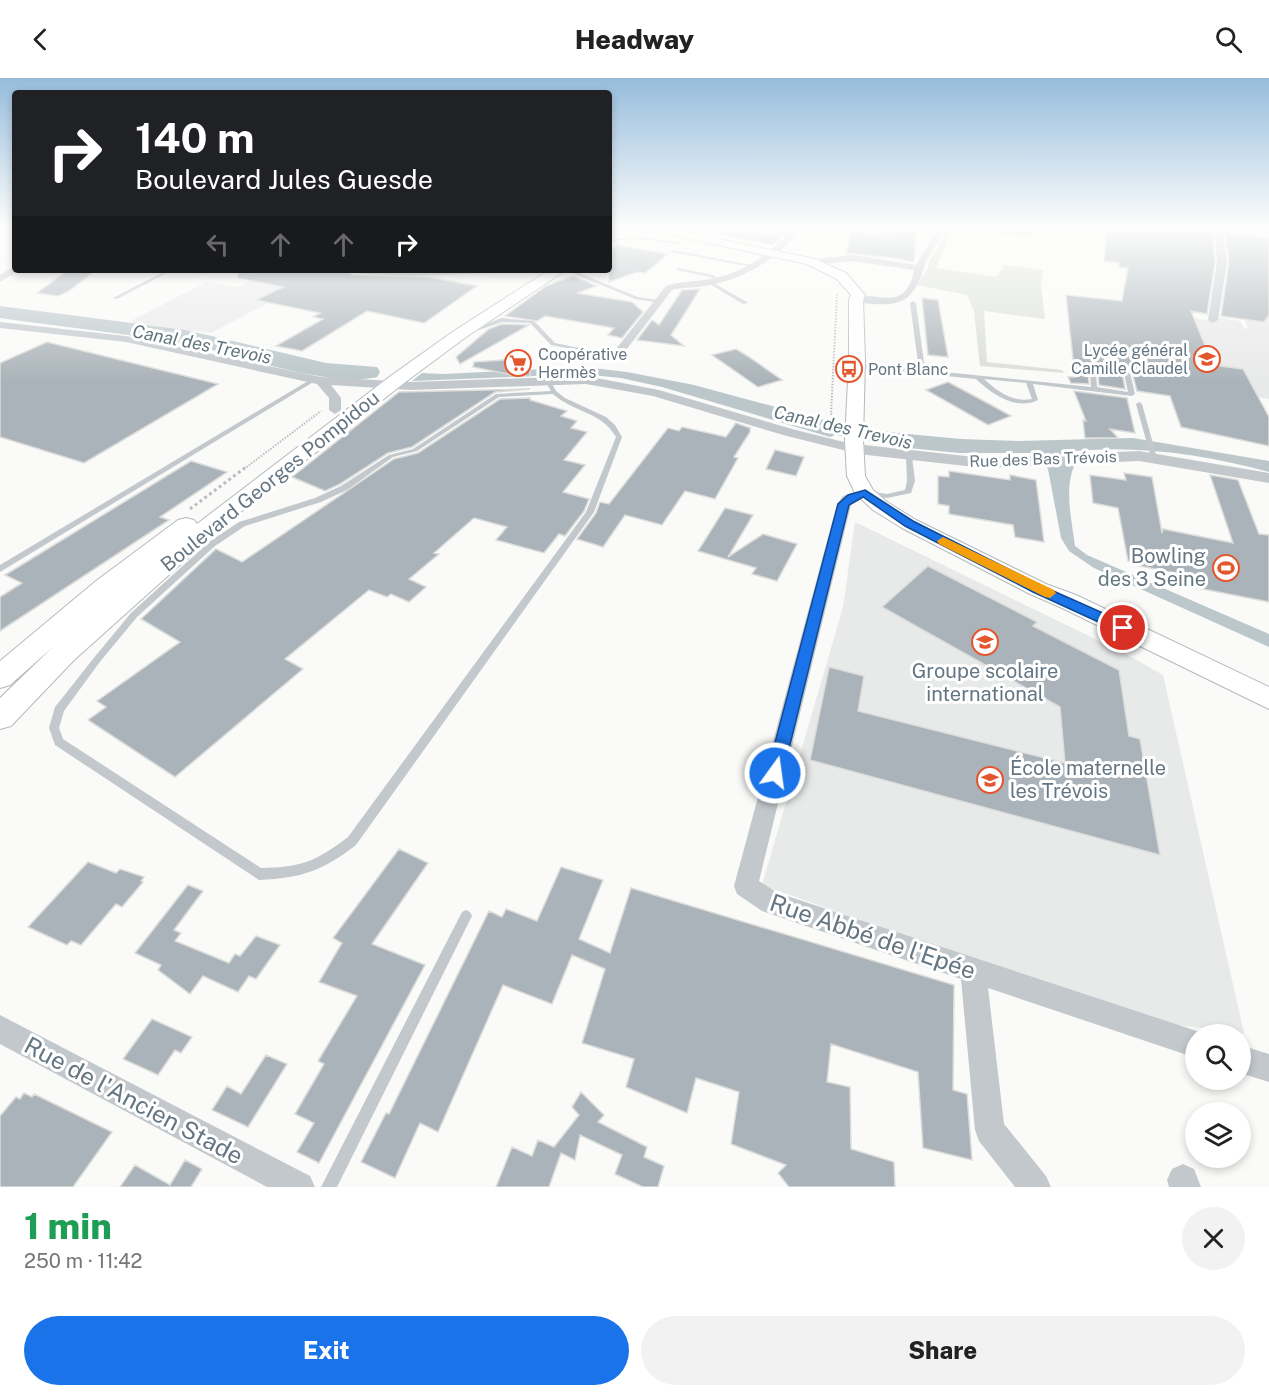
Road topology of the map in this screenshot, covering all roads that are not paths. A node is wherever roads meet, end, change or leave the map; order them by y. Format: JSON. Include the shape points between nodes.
{"nodes":[{"id":1,"x":153,"y":279,"type":"edge"},
{"id":2,"x":527,"y":279,"type":"edge"},
{"id":3,"x":553,"y":279,"type":"edge"},
{"id":4,"x":586,"y":279,"type":"edge"},
{"id":5,"x":724,"y":279,"type":"edge"},
{"id":6,"x":831,"y":279,"type":"edge"},
{"id":7,"x":841,"y":279,"type":"edge"},
{"id":8,"x":916,"y":279,"type":"edge"},
{"id":9,"x":1219,"y":279,"type":"edge"},
{"id":10,"x":715,"y":281,"type":"junction"},
{"id":11,"x":115,"y":298,"type":"dead end"},
{"id":12,"x":856,"y":300,"type":"junction"},
{"id":13,"x":661,"y":301,"type":"junction"},
{"id":14,"x":746,"y":303,"type":"dead end"},
{"id":15,"x":913,"y":303,"type":"dead end"},
{"id":16,"x":1213,"y":320,"type":"dead end"},
{"id":17,"x":0,"y":325,"type":"edge"},
{"id":18,"x":460,"y":334,"type":"junction"},
{"id":19,"x":616,"y":356,"type":"joint"},
{"id":20,"x":857,"y":366,"type":"junction"},
{"id":21,"x":922,"y":372,"type":"junction"},
{"id":22,"x":1093,"y":372,"type":"dead end"},
{"id":23,"x":1127,"y":373,"type":"dead end"},
{"id":24,"x":978,"y":377,"type":"junction"},
{"id":25,"x":317,"y":381,"type":"junction"},
{"id":26,"x":1029,"y":382,"type":"junction"},
{"id":27,"x":380,"y":384,"type":"junction"},
{"id":28,"x":550,"y":387,"type":"junction"},
{"id":29,"x":1094,"y":389,"type":"junction"},
{"id":30,"x":1139,"y":404,"type":"dead end"},
{"id":31,"x":336,"y":405,"type":"junction"},
{"id":32,"x":850,"y":433,"type":"junction"},
{"id":33,"x":1153,"y":454,"type":"junction"},
{"id":34,"x":909,"y":456,"type":"junction"},
{"id":35,"x":1269,"y":478,"type":"edge"},
{"id":36,"x":865,"y":493,"type":"junction"},
{"id":37,"x":0,"y":569,"type":"edge"},
{"id":38,"x":0,"y":677,"type":"edge"},
{"id":39,"x":1269,"y":699,"type":"edge"},
{"id":40,"x":0,"y":717,"type":"edge"},
{"id":41,"x":466,"y":916,"type":"dead end"},
{"id":42,"x":973,"y":972,"type":"junction"},
{"id":43,"x":0,"y":1029,"type":"edge"},
{"id":44,"x":1185,"y":1040,"type":"edge"},
{"id":45,"x":1251,"y":1062,"type":"edge"},
{"id":46,"x":1269,"y":1068,"type":"edge"},
{"id":47,"x":299,"y":1187,"type":"edge"},
{"id":48,"x":329,"y":1187,"type":"edge"},
{"id":49,"x":1035,"y":1187,"type":"edge"}],
"edges":[{"from":1,"to":11,"type":"lane"},
{"from":2,"to":27,"type":"main road","name":"Boulevard Georges Pompidou"},
{"from":3,"to":18,"type":"main road","name":"Boulevard Georges Pompidou"},
{"from":4,"to":13,"type":"lane","via":[[637,298]]},
{"from":5,"to":10,"type":"street"},
{"from":6,"to":12,"type":"main road"},
{"from":7,"to":12,"type":"main road","via":[[850,283],[858,295]]},
{"from":8,"to":12,"type":"street","via":[[903,299]]},
{"from":9,"to":16,"type":"street"},
{"from":10,"to":13,"type":"street","via":[[673,286]]},
{"from":10,"to":14,"type":"lane"},
{"from":12,"to":20,"type":"main road"},
{"from":13,"to":19,"type":"street"},
{"from":15,"to":21,"type":"lane"},
{"from":17,"to":25,"type":"street","name":"Rue des Bas Trévois","via":[[126,339]]},
{"from":18,"to":19,"type":"lane","via":[[501,321],[532,322],[553,344]]},
{"from":18,"to":27,"type":"main road","name":"Boulevard Georges Pompidou"},
{"from":20,"to":21,"type":"lane"},
{"from":20,"to":32,"type":"main road"},
{"from":21,"to":24,"type":"lane"},
{"from":22,"to":29,"type":"lane"},
{"from":23,"to":29,"type":"lane","via":[[1132,394]]},
{"from":24,"to":26,"type":"lane"},
{"from":24,"to":26,"type":"lane","via":[[989,388],[1027,404],[1035,400]]},
{"from":25,"to":27,"type":"street","name":"Rue des Bas Trévois"},
{"from":25,"to":31,"type":"street","via":[[329,387]]},
{"from":25,"to":37,"type":"lane"},
{"from":26,"to":29,"type":"lane"},
{"from":27,"to":28,"type":"street","name":"Rue des Bas Trévois"},
{"from":27,"to":31,"type":"main road","name":"Boulevard Georges Pompidou"},
{"from":27,"to":40,"type":"main road","name":"Boulevard Georges Pompidou","via":[[64,653]]},
{"from":28,"to":28,"type":"lane","via":[[559,399],[603,417],[619,436],[590,512],[352,841],[328,860],[295,873],[259,874],[59,742],[54,728],[59,710],[96,661],[134,615],[212,544],[242,524],[344,488],[391,456],[415,450],[498,395]]},
{"from":28,"to":32,"type":"street","name":"Rue des Bas Trévois","via":[[586,380],[656,391],[812,440]]},
{"from":30,"to":33,"type":"lane"},
{"from":31,"to":38,"type":"main road","name":"Boulevard Georges Pompidou","via":[[105,587]]},
{"from":32,"to":34,"type":"street","name":"Rue des Bas Trévois"},
{"from":32,"to":36,"type":"main road","via":[[856,476]]},
{"from":33,"to":34,"type":"street","name":"Rue des Bas Trévois","via":[[984,463]]},
{"from":33,"to":35,"type":"street","name":"Rue des Bas Trévois"},
{"from":34,"to":36,"type":"lane","via":[[908,491],[887,496]]},
{"from":36,"to":39,"type":"main road","via":[[894,515],[969,555]]},
{"from":36,"to":42,"type":"street","name":"Rue Abbé de l'Epée","via":[[843,504],[746,886],[771,903]]},
{"from":41,"to":48,"type":"lane"},
{"from":42,"to":44,"type":"street","name":"Rue Abbé de l'Epée"},
{"from":42,"to":49,"type":"street","via":[[990,1130]]},
{"from":43,"to":47,"type":"street","name":"Rue de l'Ancien Stade"},
{"from":45,"to":46,"type":"street"}]}
